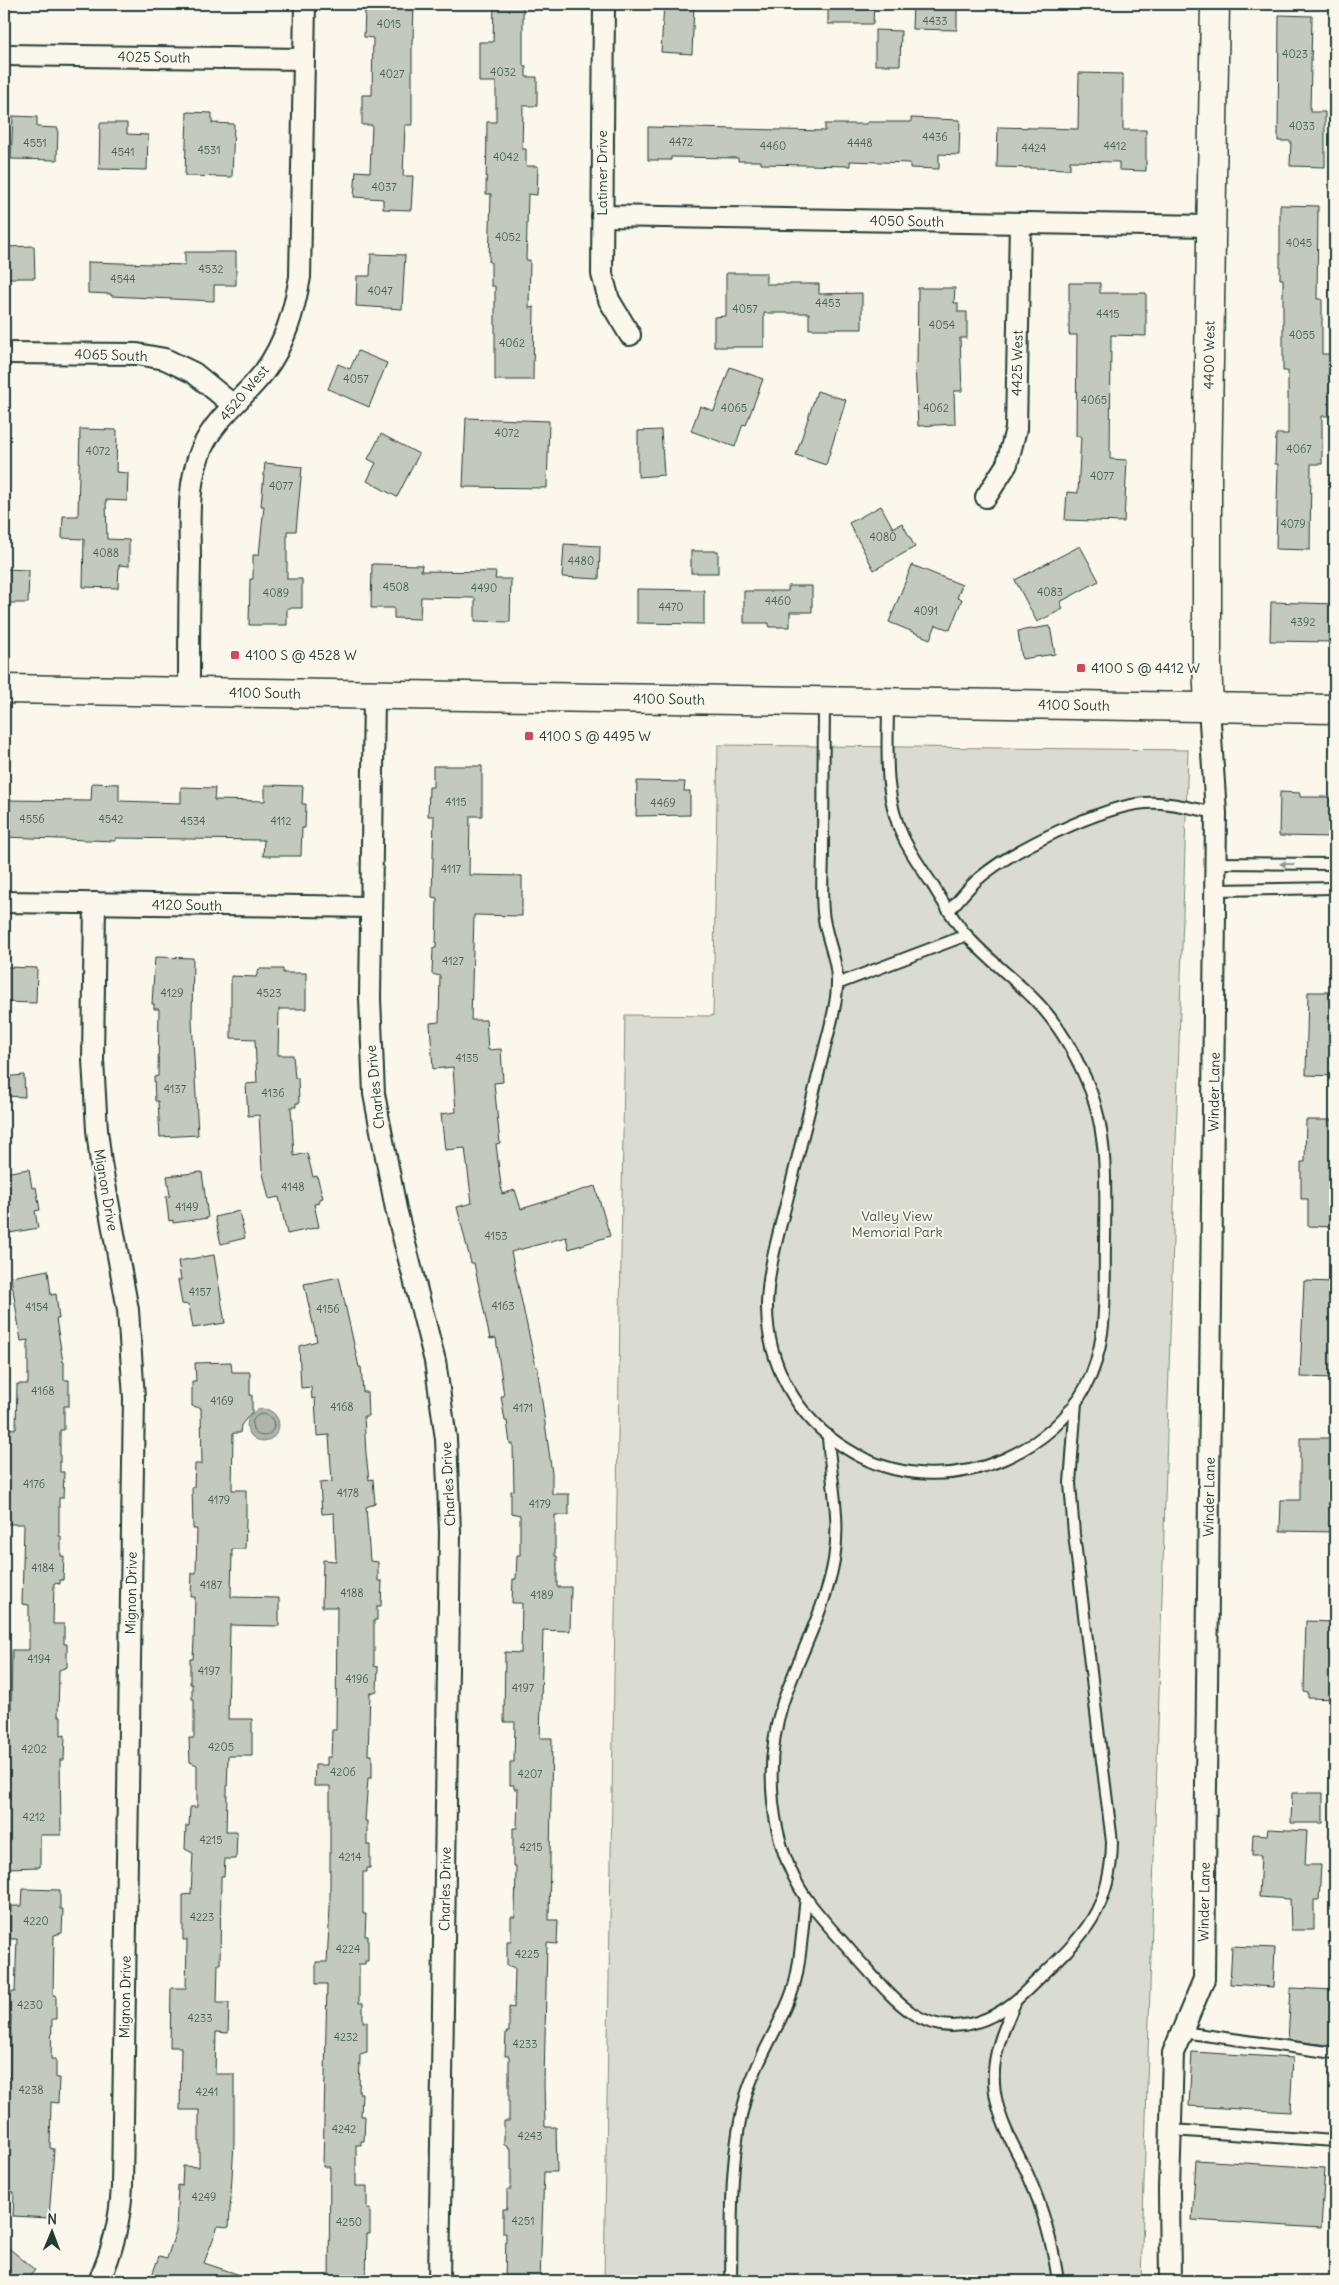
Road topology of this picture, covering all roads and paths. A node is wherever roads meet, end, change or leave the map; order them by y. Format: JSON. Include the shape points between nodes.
{"nodes":[{"id":1,"x":305,"y":4,"type":"edge"},
{"id":2,"x":604,"y":4,"type":"edge"},
{"id":3,"x":1215,"y":4,"type":"edge"},
{"id":4,"x":4,"y":55,"type":"edge"},
{"id":5,"x":304,"y":59,"type":"junction"},
{"id":6,"x":602,"y":216,"type":"junction"},
{"id":7,"x":1020,"y":223,"type":"junction"},
{"id":8,"x":1211,"y":226,"type":"junction"},
{"id":9,"x":630,"y":334,"type":"dead end"},
{"id":10,"x":4,"y":353,"type":"edge"},
{"id":11,"x":233,"y":405,"type":"junction"},
{"id":12,"x":986,"y":496,"type":"dead end"},
{"id":13,"x":4,"y":689,"type":"edge"},
{"id":14,"x":189,"y":692,"type":"junction"},
{"id":15,"x":374,"y":695,"type":"junction"},
{"id":16,"x":824,"y":702,"type":"junction"},
{"id":17,"x":888,"y":702,"type":"junction"},
{"id":18,"x":1209,"y":707,"type":"junction"},
{"id":19,"x":1335,"y":709,"type":"edge"},
{"id":20,"x":1216,"y":813,"type":"junction"},
{"id":21,"x":1216,"y":863,"type":"junction"},
{"id":22,"x":1335,"y":864,"type":"edge"},
{"id":23,"x":1335,"y":888,"type":"edge"},
{"id":24,"x":1216,"y":890,"type":"junction"},
{"id":25,"x":4,"y":902,"type":"edge"},
{"id":26,"x":95,"y":904,"type":"junction"},
{"id":27,"x":371,"y":908,"type":"junction"},
{"id":28,"x":949,"y":911,"type":"junction"},
{"id":29,"x":966,"y":935,"type":"junction"},
{"id":30,"x":837,"y":984,"type":"junction"},
{"id":31,"x":1076,"y":1401,"type":"junction"},
{"id":32,"x":828,"y":1438,"type":"junction"},
{"id":33,"x":806,"y":1898,"type":"junction"},
{"id":34,"x":1015,"y":2003,"type":"junction"},
{"id":35,"x":1182,"y":2032,"type":"junction"},
{"id":36,"x":1335,"y":2052,"type":"edge"},
{"id":37,"x":1171,"y":2130,"type":"junction"},
{"id":38,"x":1335,"y":2142,"type":"edge"},
{"id":39,"x":99,"y":2281,"type":"edge"},
{"id":40,"x":439,"y":2281,"type":"edge"},
{"id":41,"x":731,"y":2281,"type":"edge"},
{"id":42,"x":1058,"y":2281,"type":"edge"},
{"id":43,"x":1170,"y":2281,"type":"edge"}],
"edges":[{"from":1,"to":5,"type":"street","name":"4520 West"},
{"from":2,"to":6,"type":"street","name":"Latimer Drive"},
{"from":3,"to":8,"type":"main road","name":"4400 West"},
{"from":4,"to":5,"type":"street","name":"4025 South"},
{"from":5,"to":11,"type":"street","name":"4520 West","via":[[300,277],[296,298],[276,354]]},
{"from":6,"to":7,"type":"street","name":"4050 South"},
{"from":6,"to":9,"type":"street","name":"Latimer Drive","via":[[604,288]]},
{"from":7,"to":8,"type":"street","name":"4050 South"},
{"from":7,"to":12,"type":"street","name":"4425 West","via":[[1016,428],[1007,464]]},
{"from":8,"to":18,"type":"main road","name":"4400 West","via":[[1207,498]]},
{"from":10,"to":11,"type":"street","name":"4065 South","via":[[137,354],[166,359],[194,373]]},
{"from":11,"to":14,"type":"street","name":"4520 West","via":[[203,446],[193,479]]},
{"from":13,"to":14,"type":"main road","name":"4100 South"},
{"from":14,"to":15,"type":"main road","name":"4100 South"},
{"from":15,"to":16,"type":"main road","name":"4100 South"},
{"from":15,"to":27,"type":"street","name":"Charles Drive"},
{"from":16,"to":17,"type":"main road","name":"4100 South"},
{"from":16,"to":30,"type":"lane","via":[[823,914]]},
{"from":17,"to":18,"type":"main road","name":"4100 South"},
{"from":17,"to":28,"type":"lane","via":[[888,780],[894,815],[909,849]]},
{"from":18,"to":19,"type":"main road","name":"4100 South"},
{"from":18,"to":20,"type":"street","name":"Winder Lane"},
{"from":20,"to":21,"type":"street","name":"Winder Lane"},
{"from":20,"to":28,"type":"lane","via":[[1147,803],[1125,806],[1088,819],[1009,856],[977,881]]},
{"from":22,"to":21,"type":"lane","one_way":true},
{"from":21,"to":24,"type":"street","name":"Winder Lane"},
{"from":23,"to":24,"type":"lane"},
{"from":24,"to":35,"type":"street","name":"Winder Lane","via":[[1204,1979]]},
{"from":25,"to":26,"type":"street","name":"4120 South"},
{"from":26,"to":27,"type":"street","name":"4120 South"},
{"from":26,"to":39,"type":"street","name":"Mignon Drive","via":[[93,1060],[96,1130],[128,1310],[134,1398],[122,2187],[118,2227]]},
{"from":27,"to":40,"type":"street","name":"Charles Drive","via":[[370,1028],[374,1094],[396,1209],[435,1361],[449,1485]]},
{"from":28,"to":29,"type":"lane"},
{"from":29,"to":30,"type":"lane"},
{"from":29,"to":31,"type":"lane","via":[[1038,1003],[1082,1070],[1098,1112],[1105,1168],[1104,1320],[1093,1369]]},
{"from":30,"to":32,"type":"lane","via":[[773,1259],[767,1304],[770,1339],[778,1366],[799,1406]]},
{"from":31,"to":32,"type":"lane","via":[[1053,1429],[1035,1442],[995,1463],[967,1471],[919,1474],[900,1470],[853,1454]]},
{"from":31,"to":34,"type":"lane","via":[[1070,1483],[1112,1860],[1104,1897],[1089,1926]]},
{"from":32,"to":33,"type":"lane","via":[[836,1501],[834,1562],[783,1704],[772,1767],[780,1839],[792,1873]]},
{"from":33,"to":34,"type":"lane","via":[[889,1993],[915,2015],[929,2022],[959,2026],[984,2021]]},
{"from":33,"to":41,"type":"lane","via":[[792,1993],[751,2081],[738,2128]]},
{"from":34,"to":42,"type":"lane","via":[[998,2039],[994,2090],[1002,2121],[1028,2174],[1048,2230]]},
{"from":35,"to":36,"type":"lane"},
{"from":35,"to":37,"type":"street","name":"Winder Lane","via":[[1173,2053]]},
{"from":37,"to":38,"type":"lane"},
{"from":37,"to":43,"type":"street","name":"Winder Lane"}]}
